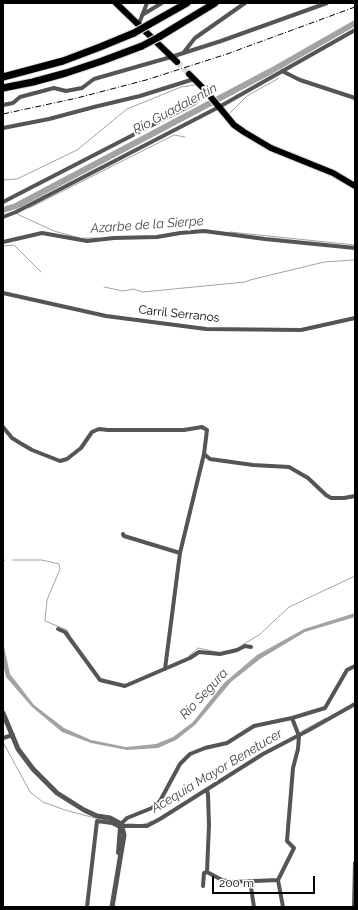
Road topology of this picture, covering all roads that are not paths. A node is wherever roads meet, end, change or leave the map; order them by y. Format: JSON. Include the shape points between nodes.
{"nodes":[{"id":1,"x":116,"y":3,"type":"edge"},
{"id":2,"x":147,"y":3,"type":"edge"},
{"id":3,"x":162,"y":3,"type":"edge"},
{"id":4,"x":187,"y":3,"type":"edge"},
{"id":5,"x":215,"y":3,"type":"edge"},
{"id":6,"x":245,"y":3,"type":"edge"},
{"id":7,"x":327,"y":3,"type":"edge"},
{"id":8,"x":142,"y":15,"type":"junction"},
{"id":9,"x":138,"y":26,"type":"junction"},
{"id":10,"x":355,"y":30,"type":"edge"},
{"id":11,"x":184,"y":52,"type":"junction"},
{"id":12,"x":171,"y":57,"type":"junction"},
{"id":13,"x":177,"y":62,"type":"tunnel mouth"},
{"id":14,"x":282,"y":71,"type":"junction"},
{"id":15,"x":189,"y":74,"type":"tunnel mouth"},
{"id":16,"x":3,"y":77,"type":"edge"},
{"id":17,"x":194,"y":79,"type":"junction"},
{"id":18,"x":3,"y":88,"type":"edge"},
{"id":19,"x":209,"y":95,"type":"junction"},
{"id":20,"x":355,"y":98,"type":"edge"},
{"id":21,"x":3,"y":105,"type":"edge"},
{"id":22,"x":219,"y":106,"type":"junction"},
{"id":23,"x":3,"y":128,"type":"edge"},
{"id":24,"x":355,"y":186,"type":"edge"},
{"id":25,"x":3,"y":202,"type":"edge"},
{"id":26,"x":3,"y":217,"type":"edge"},
{"id":27,"x":3,"y":242,"type":"edge"},
{"id":28,"x":355,"y":248,"type":"edge"},
{"id":29,"x":3,"y":293,"type":"edge"},
{"id":30,"x":355,"y":318,"type":"edge"},
{"id":31,"x":3,"y":427,"type":"edge"},
{"id":32,"x":204,"y":454,"type":"junction"},
{"id":33,"x":355,"y":496,"type":"edge"},
{"id":34,"x":123,"y":534,"type":"dead end"},
{"id":35,"x":180,"y":553,"type":"junction"},
{"id":36,"x":58,"y":629,"type":"dead end"},
{"id":37,"x":251,"y":647,"type":"dead end"},
{"id":38,"x":355,"y":666,"type":"edge"},
{"id":39,"x":165,"y":669,"type":"junction"},
{"id":40,"x":355,"y":704,"type":"edge"},
{"id":41,"x":3,"y":713,"type":"edge"},
{"id":42,"x":292,"y":718,"type":"junction"},
{"id":43,"x":12,"y":735,"type":"junction"},
{"id":44,"x":299,"y":736,"type":"junction"},
{"id":45,"x":3,"y":738,"type":"edge"},
{"id":46,"x":207,"y":790,"type":"junction"},
{"id":47,"x":122,"y":825,"type":"junction"},
{"id":48,"x":121,"y":853,"type":"junction"},
{"id":49,"x":355,"y":862,"type":"edge"},
{"id":50,"x":207,"y":872,"type":"junction"},
{"id":51,"x":278,"y":880,"type":"junction"},
{"id":52,"x":250,"y":881,"type":"junction"},
{"id":53,"x":203,"y":886,"type":"dead end"},
{"id":54,"x":87,"y":907,"type":"edge"},
{"id":55,"x":112,"y":907,"type":"edge"},
{"id":56,"x":254,"y":907,"type":"edge"},
{"id":57,"x":283,"y":907,"type":"edge"},
{"id":58,"x":354,"y":907,"type":"edge"}],
"edges":[{"from":1,"to":9,"type":"main road"},
{"from":2,"to":8,"type":"street"},
{"from":3,"to":8,"type":"street"},
{"from":4,"to":16,"type":"highway","bridge":true,"via":[[148,25],[100,47],[63,61]]},
{"from":5,"to":18,"type":"highway","bridge":true,"via":[[142,46],[80,69]]},
{"from":6,"to":11,"type":"street","via":[[195,38]]},
{"from":7,"to":11,"type":"street"},
{"from":8,"to":9,"type":"street"},
{"from":9,"to":12,"type":"main road"},
{"from":10,"to":14,"type":"street"},
{"from":11,"to":12,"type":"street"},
{"from":12,"to":13,"type":"main road"},
{"from":12,"to":21,"type":"street","via":[[94,79],[82,88],[66,91],[54,88],[20,97],[13,104]]},
{"from":14,"to":20,"type":"street","via":[[300,80]]},
{"from":14,"to":22,"type":"street"},
{"from":15,"to":17,"type":"main road"},
{"from":17,"to":19,"type":"main road"},
{"from":17,"to":23,"type":"street","via":[[140,96]]},
{"from":19,"to":22,"type":"main road"},
{"from":19,"to":25,"type":"street"},
{"from":22,"to":24,"type":"main road","via":[[237,127],[256,140],[333,173]]},
{"from":22,"to":26,"type":"street"},
{"from":27,"to":28,"type":"street","via":[[42,233],[87,241],[158,237],[204,231]]},
{"from":29,"to":30,"type":"street","name":"Carril Serranos","via":[[106,316],[206,329],[300,330]]},
{"from":31,"to":32,"type":"street","via":[[20,444],[60,461],[81,448],[98,428],[184,430],[202,427],[208,433]]},
{"from":32,"to":33,"type":"street","via":[[210,459],[289,467],[308,478],[326,496]]},
{"from":32,"to":35,"type":"street"},
{"from":34,"to":35,"type":"street"},
{"from":35,"to":39,"type":"street"},
{"from":36,"to":39,"type":"street","via":[[65,632],[100,680],[125,686]]},
{"from":37,"to":39,"type":"street","via":[[245,646],[220,654],[199,652]]},
{"from":38,"to":42,"type":"street","via":[[347,670],[324,708]]},
{"from":40,"to":44,"type":"street"},
{"from":41,"to":43,"type":"street"},
{"from":42,"to":44,"type":"street"},
{"from":42,"to":47,"type":"street","via":[[254,726],[227,743],[190,754],[180,764],[160,801],[152,808],[127,818]]},
{"from":43,"to":45,"type":"street"},
{"from":43,"to":47,"type":"street","via":[[18,749],[33,769],[57,793],[84,810],[110,818]]},
{"from":44,"to":46,"type":"street","via":[[263,754]]},
{"from":44,"to":51,"type":"street","via":[[293,768],[287,841],[294,848]]},
{"from":46,"to":47,"type":"street","via":[[147,826]]},
{"from":46,"to":50,"type":"street"},
{"from":47,"to":48,"type":"street","via":[[124,835]]},
{"from":48,"to":54,"type":"street","via":[[118,853],[120,827],[96,821]]},
{"from":48,"to":55,"type":"street"},
{"from":49,"to":58,"type":"street"},
{"from":50,"to":52,"type":"street","via":[[222,880]]},
{"from":50,"to":53,"type":"street","via":[[204,873]]},
{"from":51,"to":52,"type":"street"},
{"from":51,"to":57,"type":"street"},
{"from":52,"to":56,"type":"street"}]}
